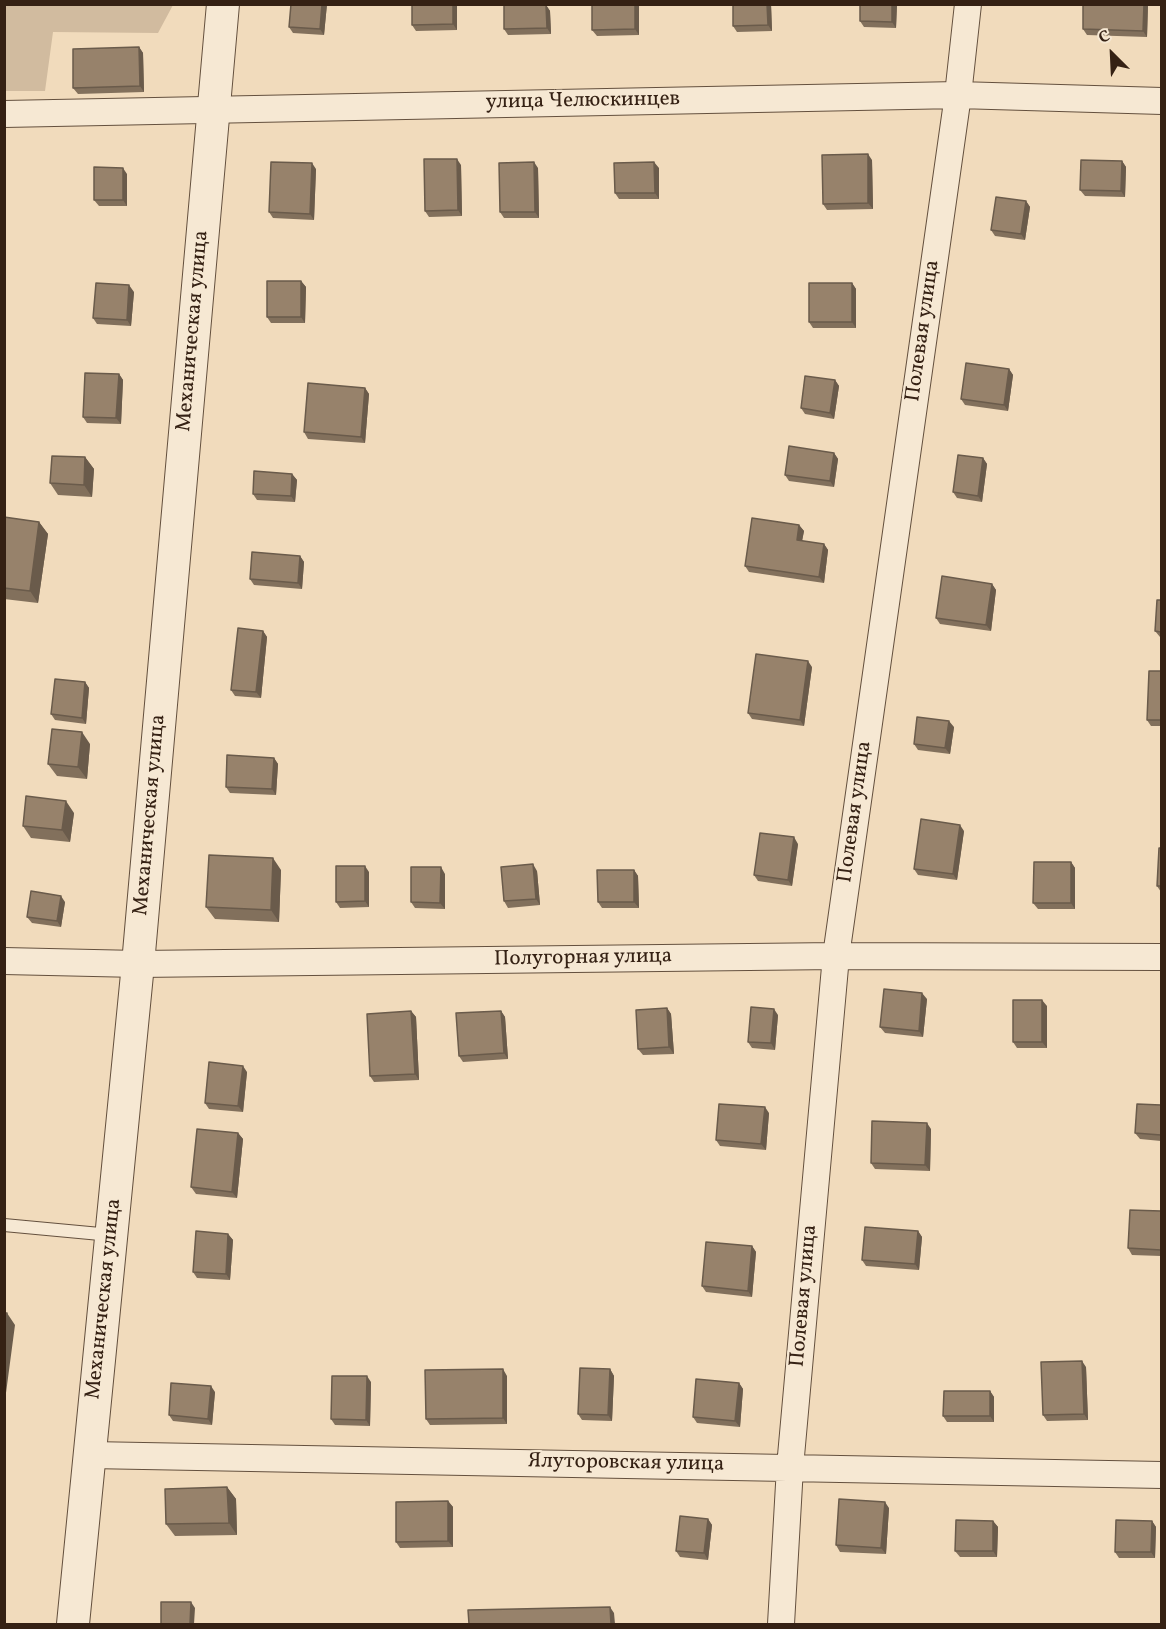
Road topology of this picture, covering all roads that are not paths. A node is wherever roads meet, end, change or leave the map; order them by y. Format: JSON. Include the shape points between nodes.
{"nodes":[{"id":1,"x":223,"y":4,"type":"edge"},
{"id":2,"x":968,"y":4,"type":"edge"},
{"id":3,"x":958,"y":95,"type":"junction"},
{"id":4,"x":1161,"y":101,"type":"edge"},
{"id":5,"x":213,"y":110,"type":"junction"},
{"id":6,"x":4,"y":114,"type":"edge"},
{"id":7,"x":836,"y":956,"type":"junction"},
{"id":8,"x":1161,"y":957,"type":"edge"},
{"id":9,"x":4,"y":961,"type":"edge"},
{"id":10,"x":138,"y":964,"type":"junction"},
{"id":11,"x":4,"y":1225,"type":"edge"},
{"id":12,"x":111,"y":1236,"type":"junction"},
{"id":13,"x":90,"y":1455,"type":"junction"},
{"id":14,"x":790,"y":1467,"type":"junction"},
{"id":15,"x":1161,"y":1475,"type":"edge"},
{"id":16,"x":73,"y":1624,"type":"edge"},
{"id":17,"x":781,"y":1624,"type":"edge"}],
"edges":[{"from":1,"to":5,"type":"street","name":"Механическая улица"},
{"from":2,"to":3,"type":"street","name":"Полевая улица"},
{"from":3,"to":4,"type":"street","name":"улица Челюскинцев"},
{"from":3,"to":5,"type":"street","name":"улица Челюскинцев"},
{"from":3,"to":7,"type":"street","name":"Полевая улица"},
{"from":5,"to":6,"type":"street","name":"улица Челюскинцев"},
{"from":5,"to":10,"type":"street","name":"Механическая улица"},
{"from":7,"to":8,"type":"street","name":"Полугорная улица"},
{"from":7,"to":10,"type":"street","name":"Полугорная улица"},
{"from":7,"to":14,"type":"street","name":"Полевая улица"},
{"from":9,"to":10,"type":"street","name":"Полугорная улица"},
{"from":10,"to":12,"type":"street","name":"Механическая улица"},
{"from":11,"to":12,"type":"lane"},
{"from":12,"to":13,"type":"street","name":"Механическая улица"},
{"from":13,"to":14,"type":"street","name":"Ялуторовская улица"},
{"from":13,"to":16,"type":"street","name":"Механическая улица"},
{"from":14,"to":15,"type":"street","name":"Ялуторовская улица"},
{"from":14,"to":17,"type":"street","name":"Полевая улица"}]}
